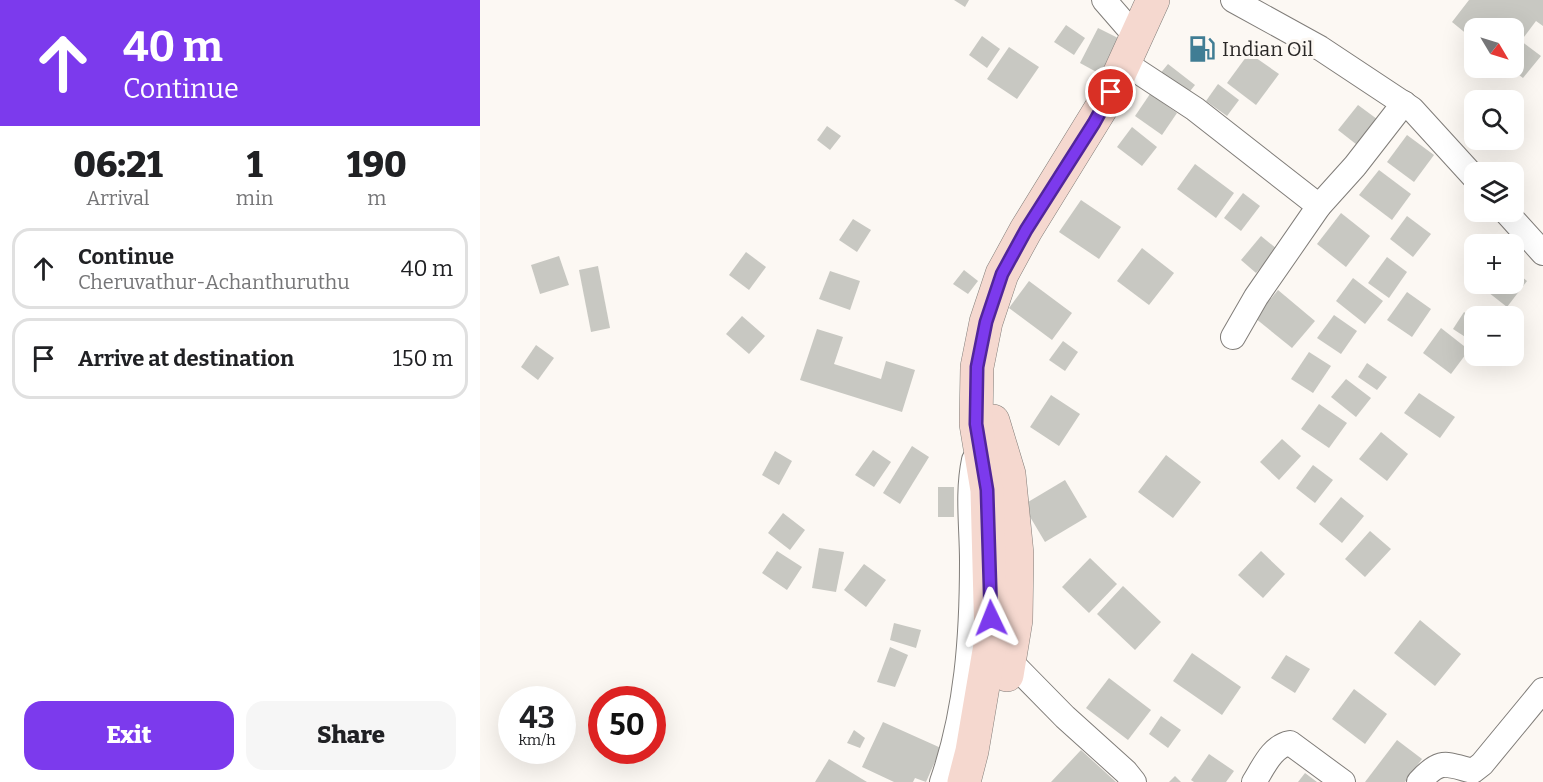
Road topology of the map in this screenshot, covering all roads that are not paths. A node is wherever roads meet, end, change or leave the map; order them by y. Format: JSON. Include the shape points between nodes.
{"nodes":[{"id":1,"x":1104,"y":0,"type":"edge"},
{"id":2,"x":1153,"y":0,"type":"edge"},
{"id":3,"x":1233,"y":0,"type":"edge"},
{"id":4,"x":1131,"y":51,"type":"junction"},
{"id":5,"x":1404,"y":103,"type":"junction"},
{"id":6,"x":1464,"y":166,"type":"edge"},
{"id":7,"x":1319,"y":206,"type":"junction"},
{"id":8,"x":1515,"y":222,"type":"edge"},
{"id":9,"x":1543,"y":253,"type":"edge"},
{"id":10,"x":1233,"y":337,"type":"dead end"},
{"id":11,"x":977,"y":367,"type":"junction"},
{"id":12,"x":978,"y":437,"type":"junction"},
{"id":13,"x":1009,"y":660,"type":"junction"},
{"id":14,"x":1543,"y":690,"type":"edge"},
{"id":15,"x":942,"y":782,"type":"edge"},
{"id":16,"x":964,"y":782,"type":"edge"},
{"id":17,"x":984,"y":782,"type":"edge"},
{"id":18,"x":1134,"y":782,"type":"edge"},
{"id":19,"x":1254,"y":782,"type":"edge"},
{"id":20,"x":1343,"y":782,"type":"edge"},
{"id":21,"x":1419,"y":782,"type":"edge"}],
"edges":[{"from":1,"to":4,"type":"street"},
{"from":2,"to":4,"type":"main road"},
{"from":3,"to":5,"type":"street","via":[[1320,48]]},
{"from":4,"to":7,"type":"street","via":[[1204,116]]},
{"from":4,"to":11,"type":"main road","via":[[1094,123],[1002,274]]},
{"from":5,"to":6,"type":"street"},
{"from":5,"to":7,"type":"street"},
{"from":7,"to":10,"type":"street"},
{"from":8,"to":9,"type":"street"},
{"from":11,"to":12,"type":"main road"},
{"from":11,"to":13,"type":"main road","via":[[1009,474],[1017,554],[1016,620]]},
{"from":12,"to":15,"type":"street","via":[[970,478],[970,643],[963,705]]},
{"from":12,"to":16,"type":"main road","via":[[987,490],[992,639]]},
{"from":13,"to":17,"type":"main road","via":[[994,751]]},
{"from":13,"to":18,"type":"street"},
{"from":14,"to":21,"type":"street","via":[[1473,771],[1448,763],[1437,765]]},
{"from":19,"to":20,"type":"street","via":[[1276,749],[1290,742]]}]}
